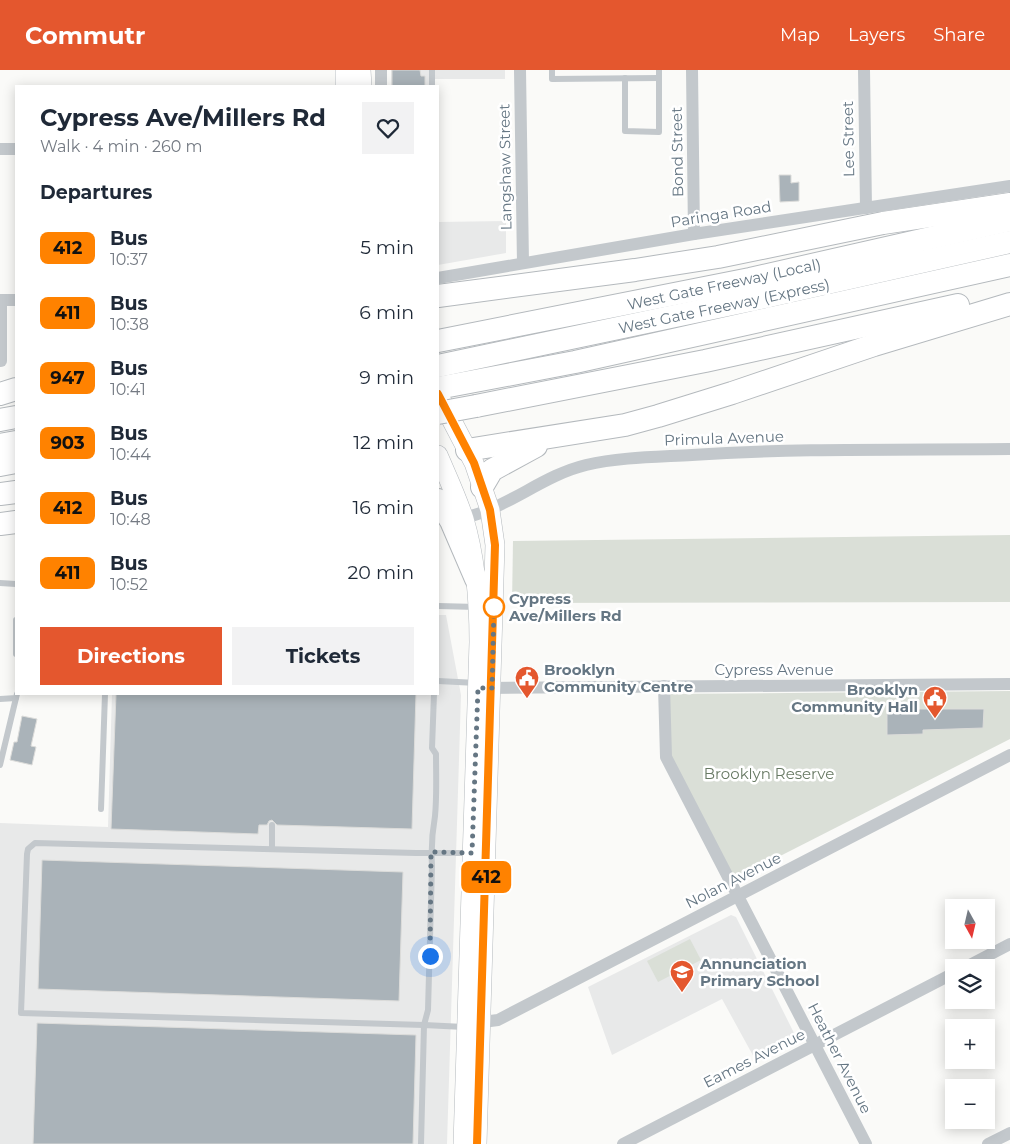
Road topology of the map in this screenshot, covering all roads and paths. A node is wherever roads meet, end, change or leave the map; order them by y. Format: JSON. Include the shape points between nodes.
{"nodes":[{"id":1,"x":345,"y":70,"type":"edge"},
{"id":2,"x":361,"y":70,"type":"edge"},
{"id":3,"x":381,"y":70,"type":"edge"},
{"id":4,"x":432,"y":70,"type":"edge"},
{"id":5,"x":520,"y":70,"type":"edge"},
{"id":6,"x":552,"y":70,"type":"edge"},
{"id":7,"x":659,"y":70,"type":"edge"},
{"id":8,"x":692,"y":70,"type":"edge"},
{"id":9,"x":864,"y":70,"type":"edge"},
{"id":10,"x":625,"y":78,"type":"junction"},
{"id":11,"x":659,"y":78,"type":"junction"},
{"id":12,"x":345,"y":85,"type":"edge"},
{"id":13,"x":362,"y":85,"type":"edge"},
{"id":14,"x":381,"y":85,"type":"edge"},
{"id":15,"x":432,"y":85,"type":"edge"},
{"id":16,"x":15,"y":148,"type":"edge"},
{"id":17,"x":0,"y":149,"type":"edge"},
{"id":18,"x":1010,"y":186,"type":"edge"},
{"id":19,"x":1010,"y":204,"type":"edge"},
{"id":20,"x":866,"y":208,"type":"junction"},
{"id":21,"x":1010,"y":220,"type":"edge"},
{"id":22,"x":694,"y":234,"type":"junction"},
{"id":23,"x":1010,"y":242,"type":"edge"},
{"id":24,"x":522,"y":263,"type":"junction"},
{"id":25,"x":1010,"y":266,"type":"edge"},
{"id":26,"x":439,"y":278,"type":"edge"},
{"id":27,"x":1010,"y":293,"type":"edge"},
{"id":28,"x":439,"y":296,"type":"edge"},
{"id":29,"x":0,"y":300,"type":"edge"},
{"id":30,"x":15,"y":300,"type":"edge"},
{"id":31,"x":1010,"y":304,"type":"edge"},
{"id":32,"x":442,"y":340,"type":"edge"},
{"id":33,"x":1,"y":361,"type":"edge"},
{"id":34,"x":447,"y":364,"type":"edge"},
{"id":35,"x":439,"y":388,"type":"edge"},
{"id":36,"x":15,"y":389,"type":"edge"},
{"id":37,"x":0,"y":394,"type":"edge"},
{"id":38,"x":439,"y":396,"type":"edge"},
{"id":39,"x":439,"y":413,"type":"edge"},
{"id":40,"x":15,"y":417,"type":"edge"},
{"id":41,"x":0,"y":420,"type":"edge"},
{"id":42,"x":552,"y":437,"type":"junction"},
{"id":43,"x":15,"y":442,"type":"edge"},
{"id":44,"x":0,"y":445,"type":"edge"},
{"id":45,"x":1010,"y":449,"type":"edge"},
{"id":46,"x":467,"y":450,"type":"junction"},
{"id":47,"x":439,"y":454,"type":"edge"},
{"id":48,"x":439,"y":457,"type":"edge"},
{"id":49,"x":15,"y":462,"type":"edge"},
{"id":50,"x":0,"y":465,"type":"edge"},
{"id":51,"x":482,"y":487,"type":"junction"},
{"id":52,"x":15,"y":492,"type":"edge"},
{"id":53,"x":0,"y":494,"type":"edge"},
{"id":54,"x":439,"y":501,"type":"edge"},
{"id":55,"x":490,"y":510,"type":"junction"},
{"id":56,"x":457,"y":519,"type":"junction"},
{"id":57,"x":15,"y":522,"type":"edge"},
{"id":58,"x":0,"y":524,"type":"edge"},
{"id":59,"x":476,"y":579,"type":"joint"},
{"id":60,"x":0,"y":583,"type":"edge"},
{"id":61,"x":15,"y":584,"type":"edge"},
{"id":62,"x":439,"y":606,"type":"edge"},
{"id":63,"x":478,"y":607,"type":"junction"},
{"id":64,"x":439,"y":681,"type":"edge"},
{"id":65,"x":1010,"y":684,"type":"edge"},
{"id":66,"x":482,"y":686,"type":"junction"},
{"id":67,"x":664,"y":686,"type":"junction"},
{"id":68,"x":104,"y":695,"type":"edge"},
{"id":69,"x":434,"y":695,"type":"edge"},
{"id":70,"x":17,"y":696,"type":"edge"},
{"id":71,"x":0,"y":699,"type":"edge"},
{"id":72,"x":1010,"y":755,"type":"edge"},
{"id":73,"x":0,"y":765,"type":"edge"},
{"id":74,"x":101,"y":809,"type":"dead end"},
{"id":75,"x":272,"y":825,"type":"dead end"},
{"id":76,"x":272,"y":849,"type":"junction"},
{"id":77,"x":431,"y":852,"type":"junction"},
{"id":78,"x":472,"y":853,"type":"junction"},
{"id":79,"x":738,"y":896,"type":"junction"},
{"id":80,"x":1010,"y":944,"type":"edge"},
{"id":81,"x":981,"y":959,"type":"edge"},
{"id":82,"x":945,"y":978,"type":"edge"},
{"id":83,"x":472,"y":1024,"type":"junction"},
{"id":84,"x":424,"y":1025,"type":"junction"},
{"id":85,"x":814,"y":1045,"type":"junction"},
{"id":86,"x":1010,"y":1133,"type":"edge"},
{"id":87,"x":421,"y":1144,"type":"edge"},
{"id":88,"x":463,"y":1144,"type":"edge"},
{"id":89,"x":478,"y":1144,"type":"edge"},
{"id":90,"x":623,"y":1144,"type":"edge"},
{"id":91,"x":866,"y":1144,"type":"edge"},
{"id":92,"x":988,"y":1144,"type":"edge"}],
"edges":[{"from":1,"to":12,"type":"main road"},
{"from":2,"to":13,"type":"main road"},
{"from":3,"to":14,"type":"street"},
{"from":4,"to":15,"type":"lane"},
{"from":5,"to":24,"type":"street","name":"Langshaw Street"},
{"from":6,"to":10,"type":"lane","via":[[552,79]]},
{"from":7,"to":11,"type":"lane"},
{"from":8,"to":22,"type":"street","name":"Bond Street"},
{"from":9,"to":20,"type":"street","name":"Lee Street"},
{"from":10,"to":11,"type":"lane"},
{"from":10,"to":11,"type":"lane","via":[[625,132],[659,132]]},
{"from":16,"to":17,"type":"street"},
{"from":18,"to":20,"type":"street","name":"Paringa Road"},
{"from":19,"to":28,"type":"highway","via":[[883,223],[718,257]]},
{"from":20,"to":22,"type":"street","name":"Paringa Road"},
{"from":21,"to":32,"type":"highway","name":"West Gate Freeway (Local)","via":[[778,273]]},
{"from":22,"to":24,"type":"street","name":"Paringa Road"},
{"from":23,"to":34,"type":"highway","name":"West Gate Freeway (Express)"},
{"from":24,"to":26,"type":"street","name":"Paringa Road"},
{"from":25,"to":35,"type":"highway","name":"West Gate Freeway (Express)","via":[[574,362]]},
{"from":27,"to":39,"type":"highway","bridge":true,"via":[[705,361]]},
{"from":29,"to":30,"type":"street"},
{"from":29,"to":33,"type":"street"},
{"from":31,"to":42,"type":"highway","via":[[874,344],[658,416]]},
{"from":36,"to":37,"type":"highway"},
{"from":38,"to":46,"type":"main road"},
{"from":40,"to":41,"type":"highway"},
{"from":42,"to":46,"type":"highway"},
{"from":42,"to":51,"type":"highway","via":[[492,470]]},
{"from":43,"to":44,"type":"highway"},
{"from":45,"to":55,"type":"street","name":"Primula Avenue","via":[[736,452],[616,460],[585,465],[558,475]]},
{"from":46,"to":47,"type":"main road"},
{"from":46,"to":51,"type":"main road"},
{"from":48,"to":56,"type":"main road"},
{"from":49,"to":50,"type":"highway"},
{"from":51,"to":55,"type":"main road"},
{"from":52,"to":53,"type":"highway"},
{"from":54,"to":56,"type":"highway"},
{"from":55,"to":56,"type":"street","name":"Primula Avenue"},
{"from":55,"to":66,"type":"main road","via":[[495,566]]},
{"from":56,"to":59,"type":"highway"},
{"from":57,"to":58,"type":"highway"},
{"from":59,"to":63,"type":"main road"},
{"from":60,"to":61,"type":"lane"},
{"from":62,"to":63,"type":"lane"},
{"from":63,"to":66,"type":"main road"},
{"from":64,"to":66,"type":"lane"},
{"from":65,"to":67,"type":"street","name":"Cypress Avenue"},
{"from":66,"to":67,"type":"street","name":"Cypress Avenue"},
{"from":66,"to":78,"type":"main road"},
{"from":66,"to":83,"type":"main road"},
{"from":67,"to":79,"type":"street","name":"Heather Avenue","via":[[666,757]]},
{"from":68,"to":74,"type":"lane"},
{"from":69,"to":77,"type":"lane","via":[[435,816]]},
{"from":70,"to":71,"type":"lane"},
{"from":70,"to":73,"type":"lane"},
{"from":72,"to":79,"type":"street","name":"Nolan Avenue"},
{"from":75,"to":76,"type":"lane"},
{"from":76,"to":77,"type":"lane"},
{"from":76,"to":84,"type":"lane","via":[[35,843],[27,854],[21,1014]]},
{"from":77,"to":78,"type":"lane"},
{"from":77,"to":84,"type":"lane","via":[[428,1010]]},
{"from":78,"to":83,"type":"main road"},
{"from":79,"to":83,"type":"street","name":"Nolan Avenue","via":[[498,1020]]},
{"from":79,"to":85,"type":"street","name":"Heather Avenue"},
{"from":80,"to":81,"type":"street"},
{"from":82,"to":85,"type":"street","name":"Eames Avenue"},
{"from":83,"to":84,"type":"lane"},
{"from":83,"to":88,"type":"main road"},
{"from":83,"to":89,"type":"main road"},
{"from":84,"to":87,"type":"lane"},
{"from":85,"to":90,"type":"street","name":"Eames Avenue"},
{"from":85,"to":91,"type":"street","name":"Heather Avenue"},
{"from":86,"to":92,"type":"street"}]}
